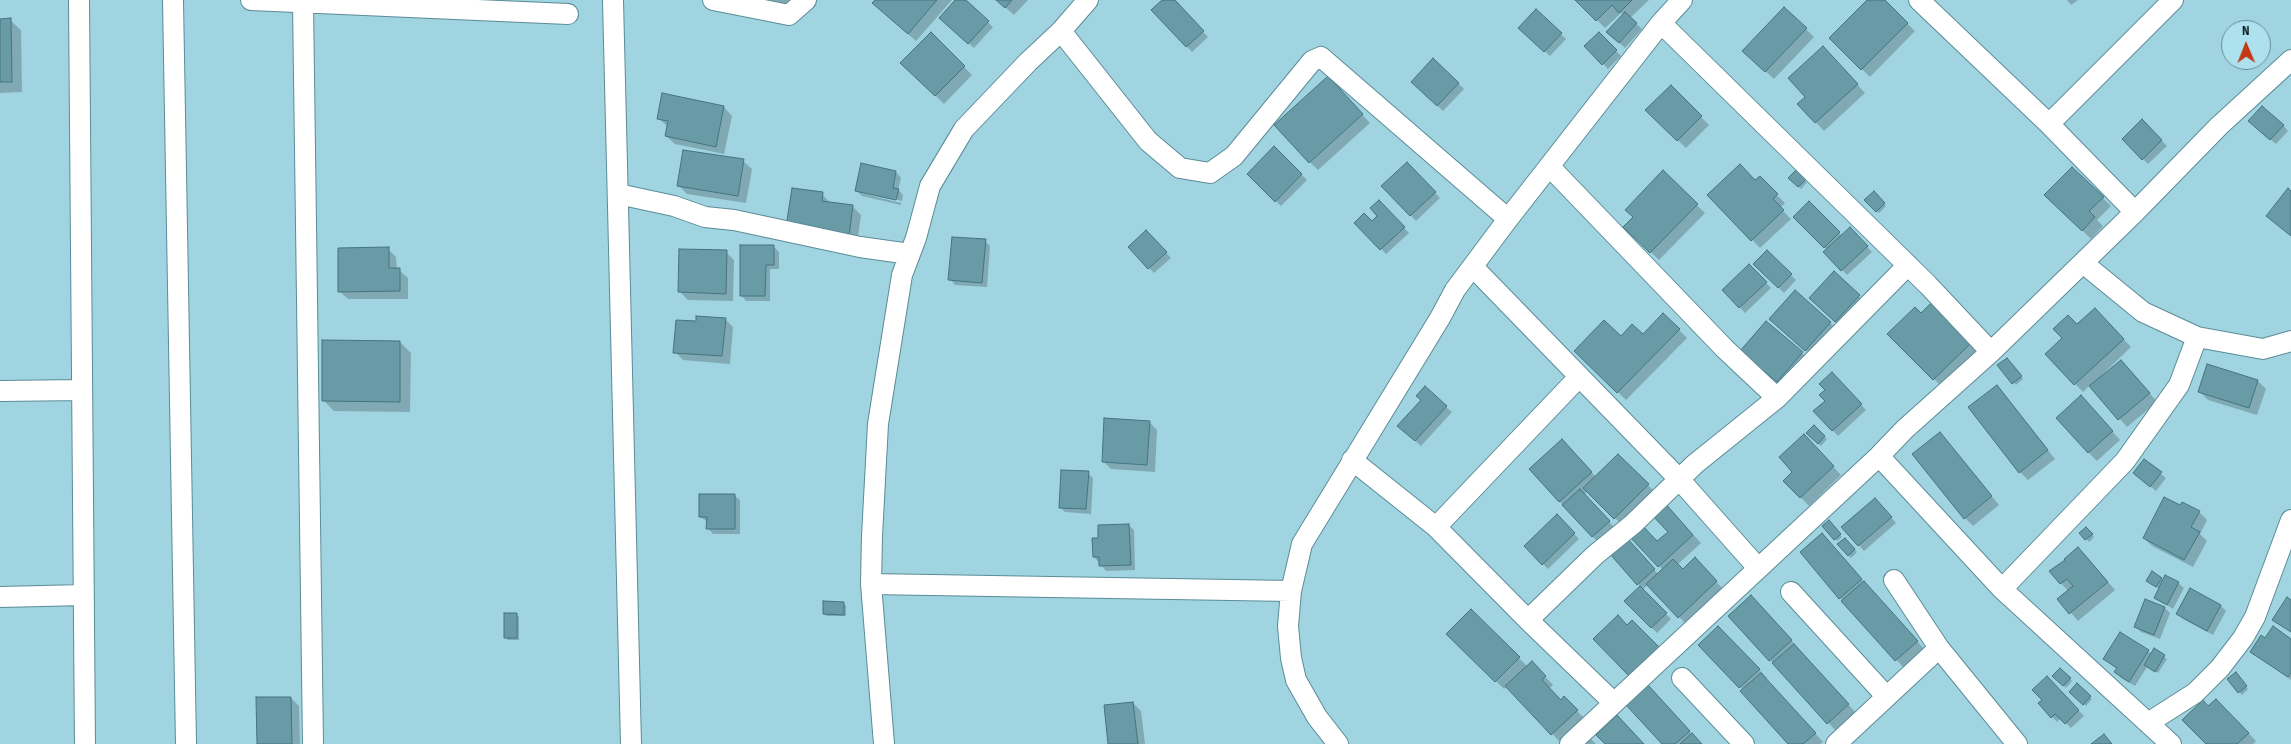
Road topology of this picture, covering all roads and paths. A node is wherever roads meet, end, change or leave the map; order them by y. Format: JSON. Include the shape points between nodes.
{"nodes":[{"id":1,"x":79,"y":0,"type":"edge"},
{"id":2,"x":174,"y":0,"type":"edge"},
{"id":3,"x":251,"y":0,"type":"edge"},
{"id":4,"x":614,"y":0,"type":"edge"},
{"id":5,"x":713,"y":0,"type":"edge"},
{"id":6,"x":806,"y":0,"type":"edge"},
{"id":7,"x":1088,"y":0,"type":"edge"},
{"id":8,"x":1682,"y":0,"type":"edge"},
{"id":9,"x":1919,"y":0,"type":"edge"},
{"id":10,"x":2173,"y":0,"type":"edge"},
{"id":11,"x":303,"y":2,"type":"junction"},
{"id":12,"x":568,"y":14,"type":"dead end"},
{"id":13,"x":1661,"y":24,"type":"junction"},
{"id":14,"x":1061,"y":31,"type":"junction"},
{"id":15,"x":2291,"y":60,"type":"edge"},
{"id":16,"x":2049,"y":124,"type":"junction"},
{"id":17,"x":1550,"y":167,"type":"junction"},
{"id":18,"x":618,"y":194,"type":"junction"},
{"id":19,"x":2135,"y":212,"type":"junction"},
{"id":20,"x":1508,"y":219,"type":"junction"},
{"id":21,"x":910,"y":254,"type":"junction"},
{"id":22,"x":2083,"y":263,"type":"junction"},
{"id":23,"x":1908,"y":265,"type":"junction"},
{"id":24,"x":1473,"y":267,"type":"junction"},
{"id":25,"x":2197,"y":337,"type":"junction"},
{"id":26,"x":2291,"y":341,"type":"edge"},
{"id":27,"x":1991,"y":352,"type":"junction"},
{"id":28,"x":1579,"y":377,"type":"junction"},
{"id":29,"x":82,"y":390,"type":"junction"},
{"id":30,"x":0,"y":392,"type":"edge"},
{"id":31,"x":1777,"y":398,"type":"junction"},
{"id":32,"x":1879,"y":456,"type":"junction"},
{"id":33,"x":1352,"y":460,"type":"junction"},
{"id":34,"x":1679,"y":479,"type":"junction"},
{"id":35,"x":2291,"y":520,"type":"edge"},
{"id":36,"x":1436,"y":526,"type":"junction"},
{"id":37,"x":1758,"y":568,"type":"junction"},
{"id":38,"x":1894,"y":580,"type":"dead end"},
{"id":39,"x":871,"y":584,"type":"junction"},
{"id":40,"x":2002,"y":589,"type":"junction"},
{"id":41,"x":1291,"y":591,"type":"junction"},
{"id":42,"x":1791,"y":592,"type":"dead end"},
{"id":43,"x":84,"y":595,"type":"junction"},
{"id":44,"x":0,"y":597,"type":"edge"},
{"id":45,"x":1528,"y":620,"type":"junction"},
{"id":46,"x":1939,"y":648,"type":"junction"},
{"id":47,"x":1682,"y":678,"type":"dead end"},
{"id":48,"x":1886,"y":696,"type":"junction"},
{"id":49,"x":1613,"y":702,"type":"junction"},
{"id":50,"x":2148,"y":723,"type":"junction"},
{"id":51,"x":85,"y":744,"type":"edge"},
{"id":52,"x":186,"y":744,"type":"edge"},
{"id":53,"x":313,"y":744,"type":"edge"},
{"id":54,"x":631,"y":744,"type":"edge"},
{"id":55,"x":884,"y":744,"type":"edge"},
{"id":56,"x":1338,"y":744,"type":"edge"},
{"id":57,"x":1570,"y":744,"type":"edge"},
{"id":58,"x":1744,"y":744,"type":"edge"},
{"id":59,"x":1836,"y":744,"type":"edge"},
{"id":60,"x":2017,"y":744,"type":"edge"},
{"id":61,"x":2171,"y":744,"type":"edge"}],
"edges":[{"from":1,"to":29,"type":"street"},
{"from":2,"to":52,"type":"street"},
{"from":3,"to":11,"type":"street"},
{"from":4,"to":18,"type":"street"},
{"from":5,"to":6,"type":"street","via":[[789,15]]},
{"from":7,"to":14,"type":"street"},
{"from":8,"to":13,"type":"street"},
{"from":9,"to":16,"type":"street"},
{"from":10,"to":16,"type":"street"},
{"from":11,"to":12,"type":"street"},
{"from":11,"to":53,"type":"street"},
{"from":13,"to":17,"type":"street"},
{"from":13,"to":23,"type":"street"},
{"from":14,"to":20,"type":"street","via":[[1148,141],[1180,168],[1210,173],[1234,156],[1312,61],[1321,57]]},
{"from":14,"to":21,"type":"street","via":[[964,129],[930,186]]},
{"from":15,"to":19,"type":"street","via":[[2219,126]]},
{"from":16,"to":19,"type":"street"},
{"from":17,"to":20,"type":"street"},
{"from":17,"to":31,"type":"street","via":[[1725,349]]},
{"from":18,"to":21,"type":"street","via":[[674,206],[705,217]]},
{"from":18,"to":54,"type":"street"},
{"from":19,"to":22,"type":"street"},
{"from":20,"to":24,"type":"street"},
{"from":21,"to":39,"type":"street","via":[[902,275],[878,424]]},
{"from":22,"to":25,"type":"street","via":[[2143,312]]},
{"from":22,"to":27,"type":"street"},
{"from":23,"to":27,"type":"street"},
{"from":23,"to":31,"type":"street"},
{"from":24,"to":28,"type":"street"},
{"from":24,"to":33,"type":"street","via":[[1455,290]]},
{"from":25,"to":26,"type":"street","via":[[2263,349]]},
{"from":25,"to":40,"type":"street","via":[[2179,385],[2125,461]]},
{"from":27,"to":32,"type":"street"},
{"from":28,"to":34,"type":"street"},
{"from":28,"to":36,"type":"street"},
{"from":29,"to":30,"type":"street"},
{"from":29,"to":43,"type":"street"},
{"from":31,"to":34,"type":"street"},
{"from":32,"to":37,"type":"street"},
{"from":32,"to":40,"type":"street"},
{"from":33,"to":36,"type":"street"},
{"from":33,"to":41,"type":"street","via":[[1302,544]]},
{"from":34,"to":37,"type":"street"},
{"from":34,"to":45,"type":"street"},
{"from":35,"to":50,"type":"street","via":[[2255,617],[2243,638],[2195,693]]},
{"from":36,"to":45,"type":"street"},
{"from":37,"to":49,"type":"street"},
{"from":38,"to":46,"type":"street"},
{"from":39,"to":41,"type":"street"},
{"from":39,"to":55,"type":"street"},
{"from":40,"to":50,"type":"street"},
{"from":41,"to":56,"type":"street","via":[[1288,626],[1296,680],[1316,717]]},
{"from":42,"to":48,"type":"street"},
{"from":43,"to":44,"type":"street"},
{"from":43,"to":51,"type":"street"},
{"from":45,"to":49,"type":"street"},
{"from":46,"to":48,"type":"street"},
{"from":46,"to":60,"type":"street"},
{"from":47,"to":58,"type":"street"},
{"from":48,"to":59,"type":"street"},
{"from":49,"to":57,"type":"street"},
{"from":50,"to":61,"type":"street"}]}
